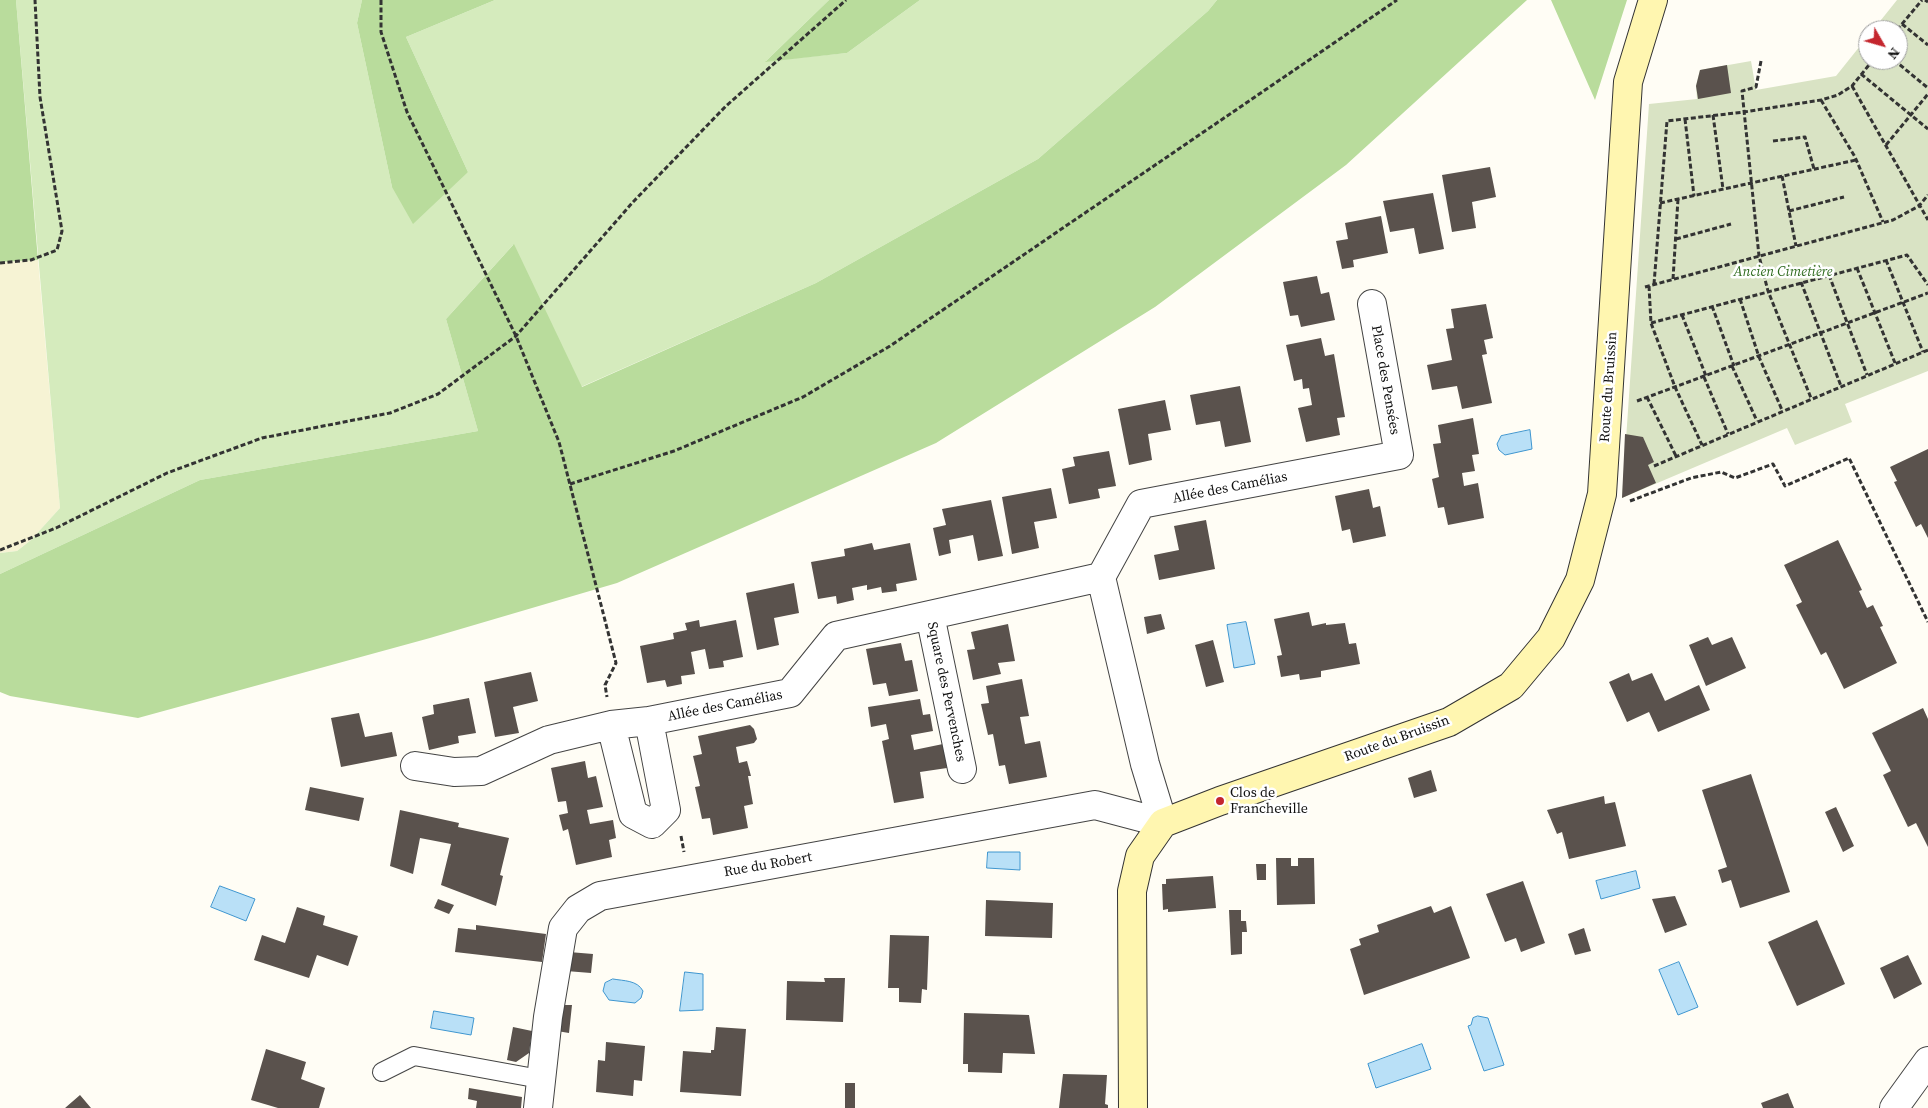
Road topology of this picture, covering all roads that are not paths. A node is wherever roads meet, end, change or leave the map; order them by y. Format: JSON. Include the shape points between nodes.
{"nodes":[{"id":1,"x":1653,"y":0,"type":"edge"},
{"id":2,"x":1372,"y":304,"type":"dead end"},
{"id":3,"x":1399,"y":455,"type":"joint"},
{"id":4,"x":1102,"y":577,"type":"junction"},
{"id":5,"x":930,"y":615,"type":"junction"},
{"id":6,"x":649,"y":721,"type":"junction"},
{"id":7,"x":611,"y":725,"type":"junction"},
{"id":8,"x":414,"y":766,"type":"dead end"},
{"id":9,"x":962,"y":769,"type":"dead end"},
{"id":10,"x":1163,"y":823,"type":"junction"},
{"id":11,"x":1928,"y":1061,"type":"edge"},
{"id":12,"x":382,"y":1072,"type":"dead end"},
{"id":13,"x":540,"y":1078,"type":"junction"},
{"id":14,"x":538,"y":1108,"type":"edge"},
{"id":15,"x":1133,"y":1108,"type":"edge"},
{"id":16,"x":1894,"y":1108,"type":"edge"}],
"edges":[{"from":1,"to":10,"type":"street","name":"Route du Bruissin","via":[[1628,82],[1602,494],[1580,580],[1551,638],[1511,686],[1448,722]]},
{"from":2,"to":3,"type":"street","name":"Place des Pensées"},
{"from":3,"to":4,"type":"street","name":"Allée des Camélias","via":[[1141,504]]},
{"from":4,"to":5,"type":"street","name":"Allée des Camélias"},
{"from":4,"to":10,"type":"street","via":[[1145,764]]},
{"from":5,"to":6,"type":"street","name":"Allée des Camélias","via":[[836,636],[790,693]]},
{"from":5,"to":9,"type":"street","name":"Square des Pervenches"},
{"from":6,"to":7,"type":"street","name":"Allée des Camélias"},
{"from":6,"to":7,"type":"street","via":[[666,810],[652,824],[633,814]]},
{"from":7,"to":8,"type":"street","name":"Allée des Camélias","via":[[548,740],[481,772]]},
{"from":10,"to":13,"type":"street","name":"Rue du Robert","via":[[1095,805],[600,896],[578,909],[563,928]]},
{"from":10,"to":15,"type":"street","via":[[1140,856],[1132,891]]},
{"from":11,"to":16,"type":"street"},
{"from":12,"to":13,"type":"lane","via":[[414,1056]]},
{"from":13,"to":14,"type":"street","name":"Rue du Robert"}]}
